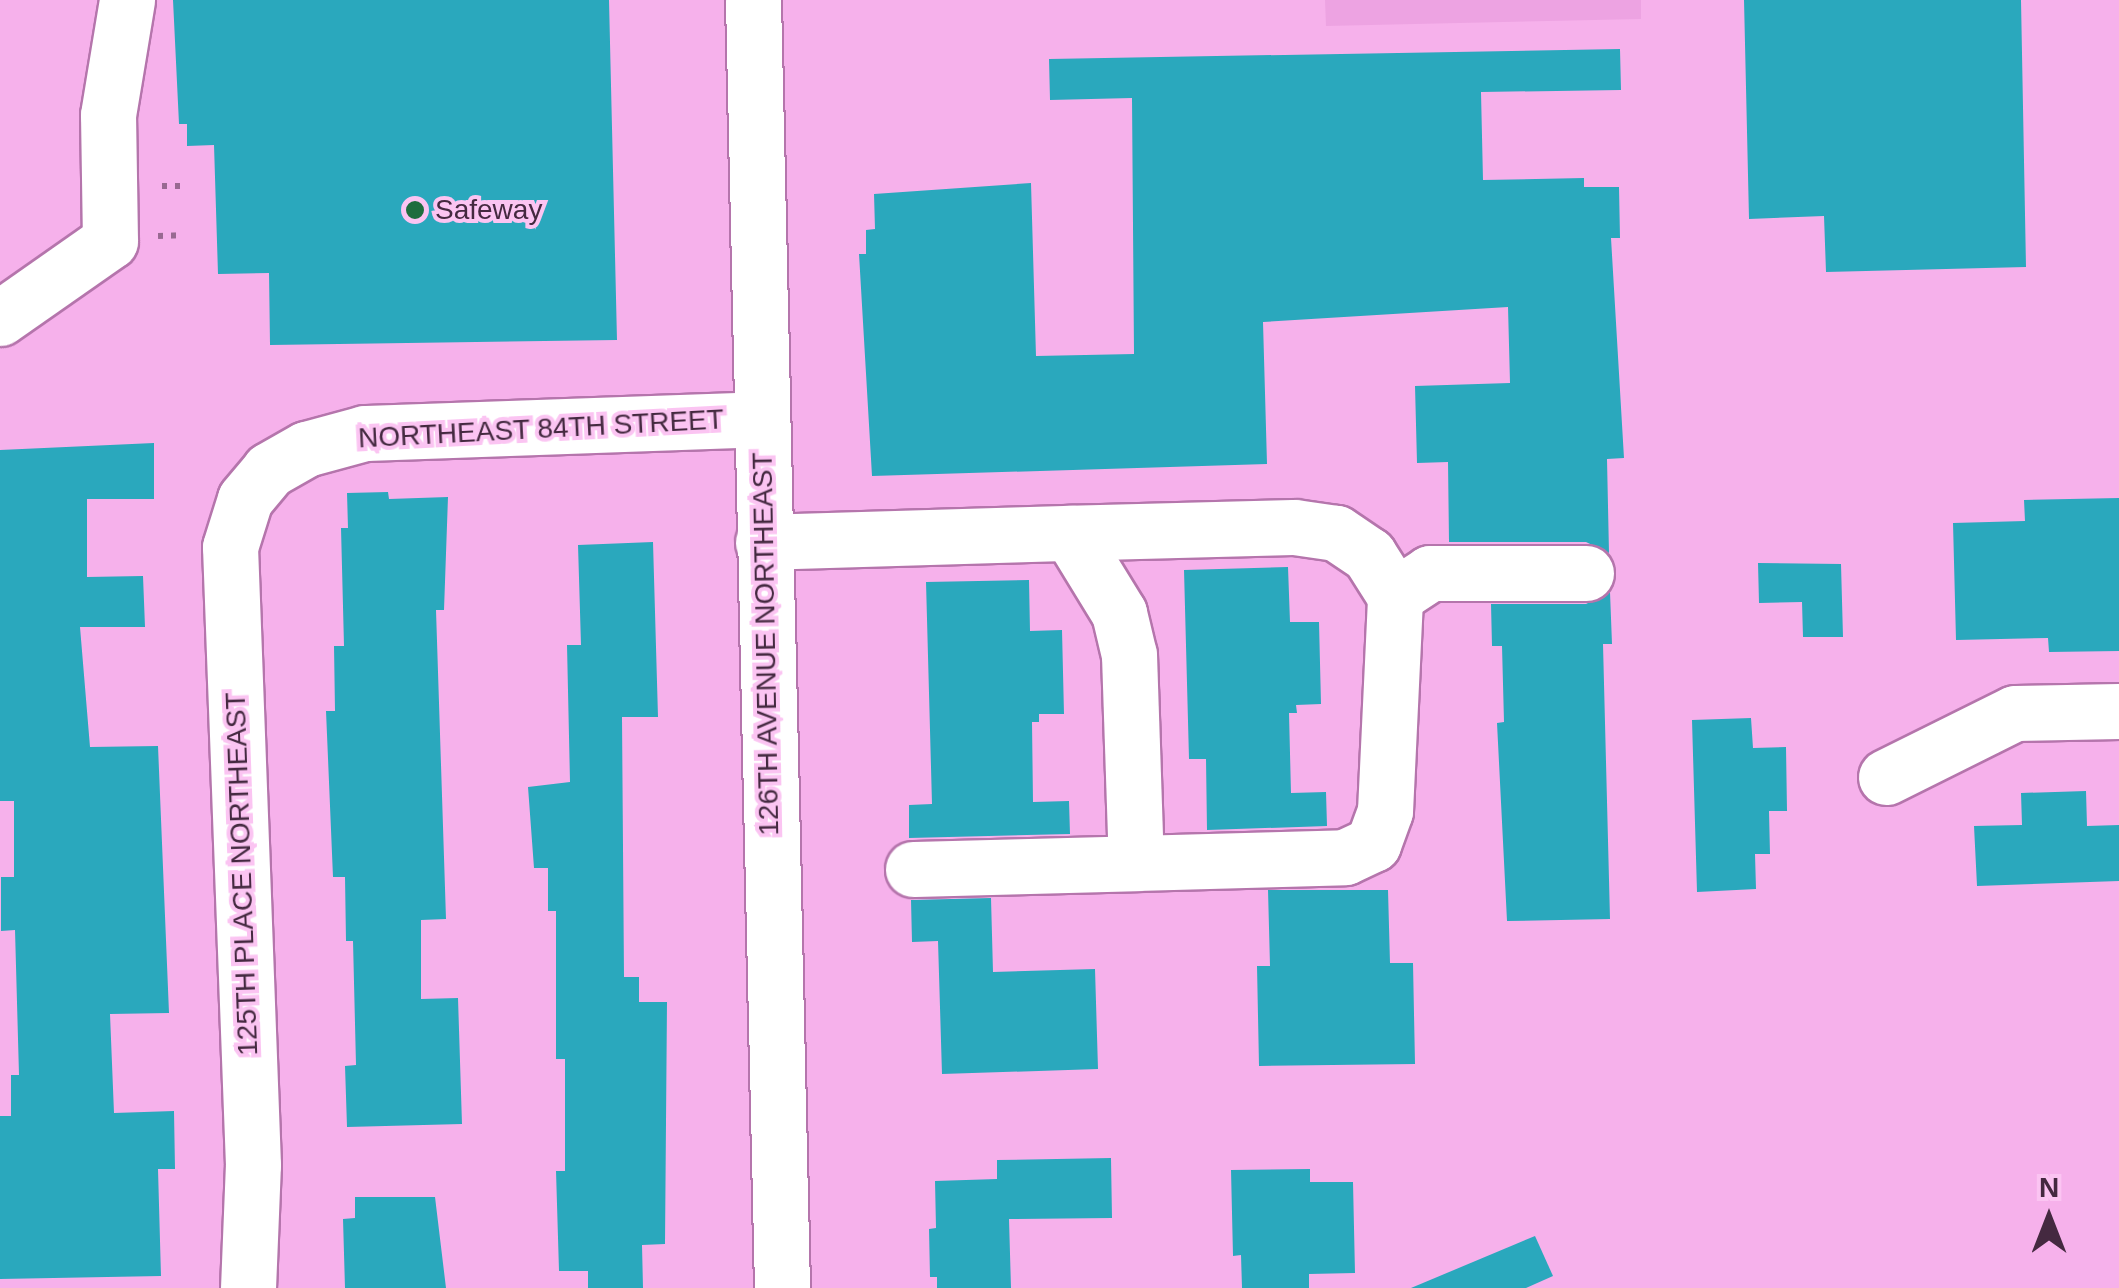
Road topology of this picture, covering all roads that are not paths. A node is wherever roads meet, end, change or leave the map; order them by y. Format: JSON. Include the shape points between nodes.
{"nodes":[{"id":1,"x":127,"y":0,"type":"edge"},
{"id":2,"x":753,"y":0,"type":"edge"},
{"id":3,"x":0,"y":318,"type":"edge"},
{"id":4,"x":760,"y":419,"type":"junction"},
{"id":5,"x":269,"y":470,"type":"joint"},
{"id":6,"x":1070,"y":533,"type":"junction"},
{"id":7,"x":764,"y":542,"type":"junction"},
{"id":8,"x":1586,"y":573,"type":"dead end"},
{"id":9,"x":1394,"y":596,"type":"junction"},
{"id":10,"x":2119,"y":711,"type":"edge"},
{"id":11,"x":1886,"y":777,"type":"dead end"},
{"id":12,"x":1136,"y":863,"type":"junction"},
{"id":13,"x":913,"y":869,"type":"dead end"},
{"id":14,"x":248,"y":1288,"type":"edge"},
{"id":15,"x":782,"y":1288,"type":"edge"}],
"edges":[{"from":1,"to":3,"type":"street","via":[[108,115],[110,240]]},
{"from":2,"to":4,"type":"street","name":"126TH AVENUE NORTHEAST"},
{"from":4,"to":5,"type":"street","name":"NORTHEAST 84TH STREET","via":[[364,434],[306,449]]},
{"from":4,"to":7,"type":"street","name":"126TH AVENUE NORTHEAST"},
{"from":5,"to":14,"type":"street","name":"125TH PLACE NORTHEAST","via":[[245,499],[230,547],[253,1164]]},
{"from":6,"to":7,"type":"street"},
{"from":6,"to":9,"type":"street","via":[[1294,527],[1336,533],[1369,554]]},
{"from":6,"to":12,"type":"street","via":[[1119,612],[1129,656]]},
{"from":7,"to":15,"type":"street","name":"126TH AVENUE NORTHEAST"},
{"from":8,"to":9,"type":"street","via":[[1430,573]]},
{"from":9,"to":12,"type":"street","via":[[1385,811],[1373,844],[1346,857]]},
{"from":10,"to":11,"type":"street","via":[[2015,714]]},
{"from":12,"to":13,"type":"street"}]}
